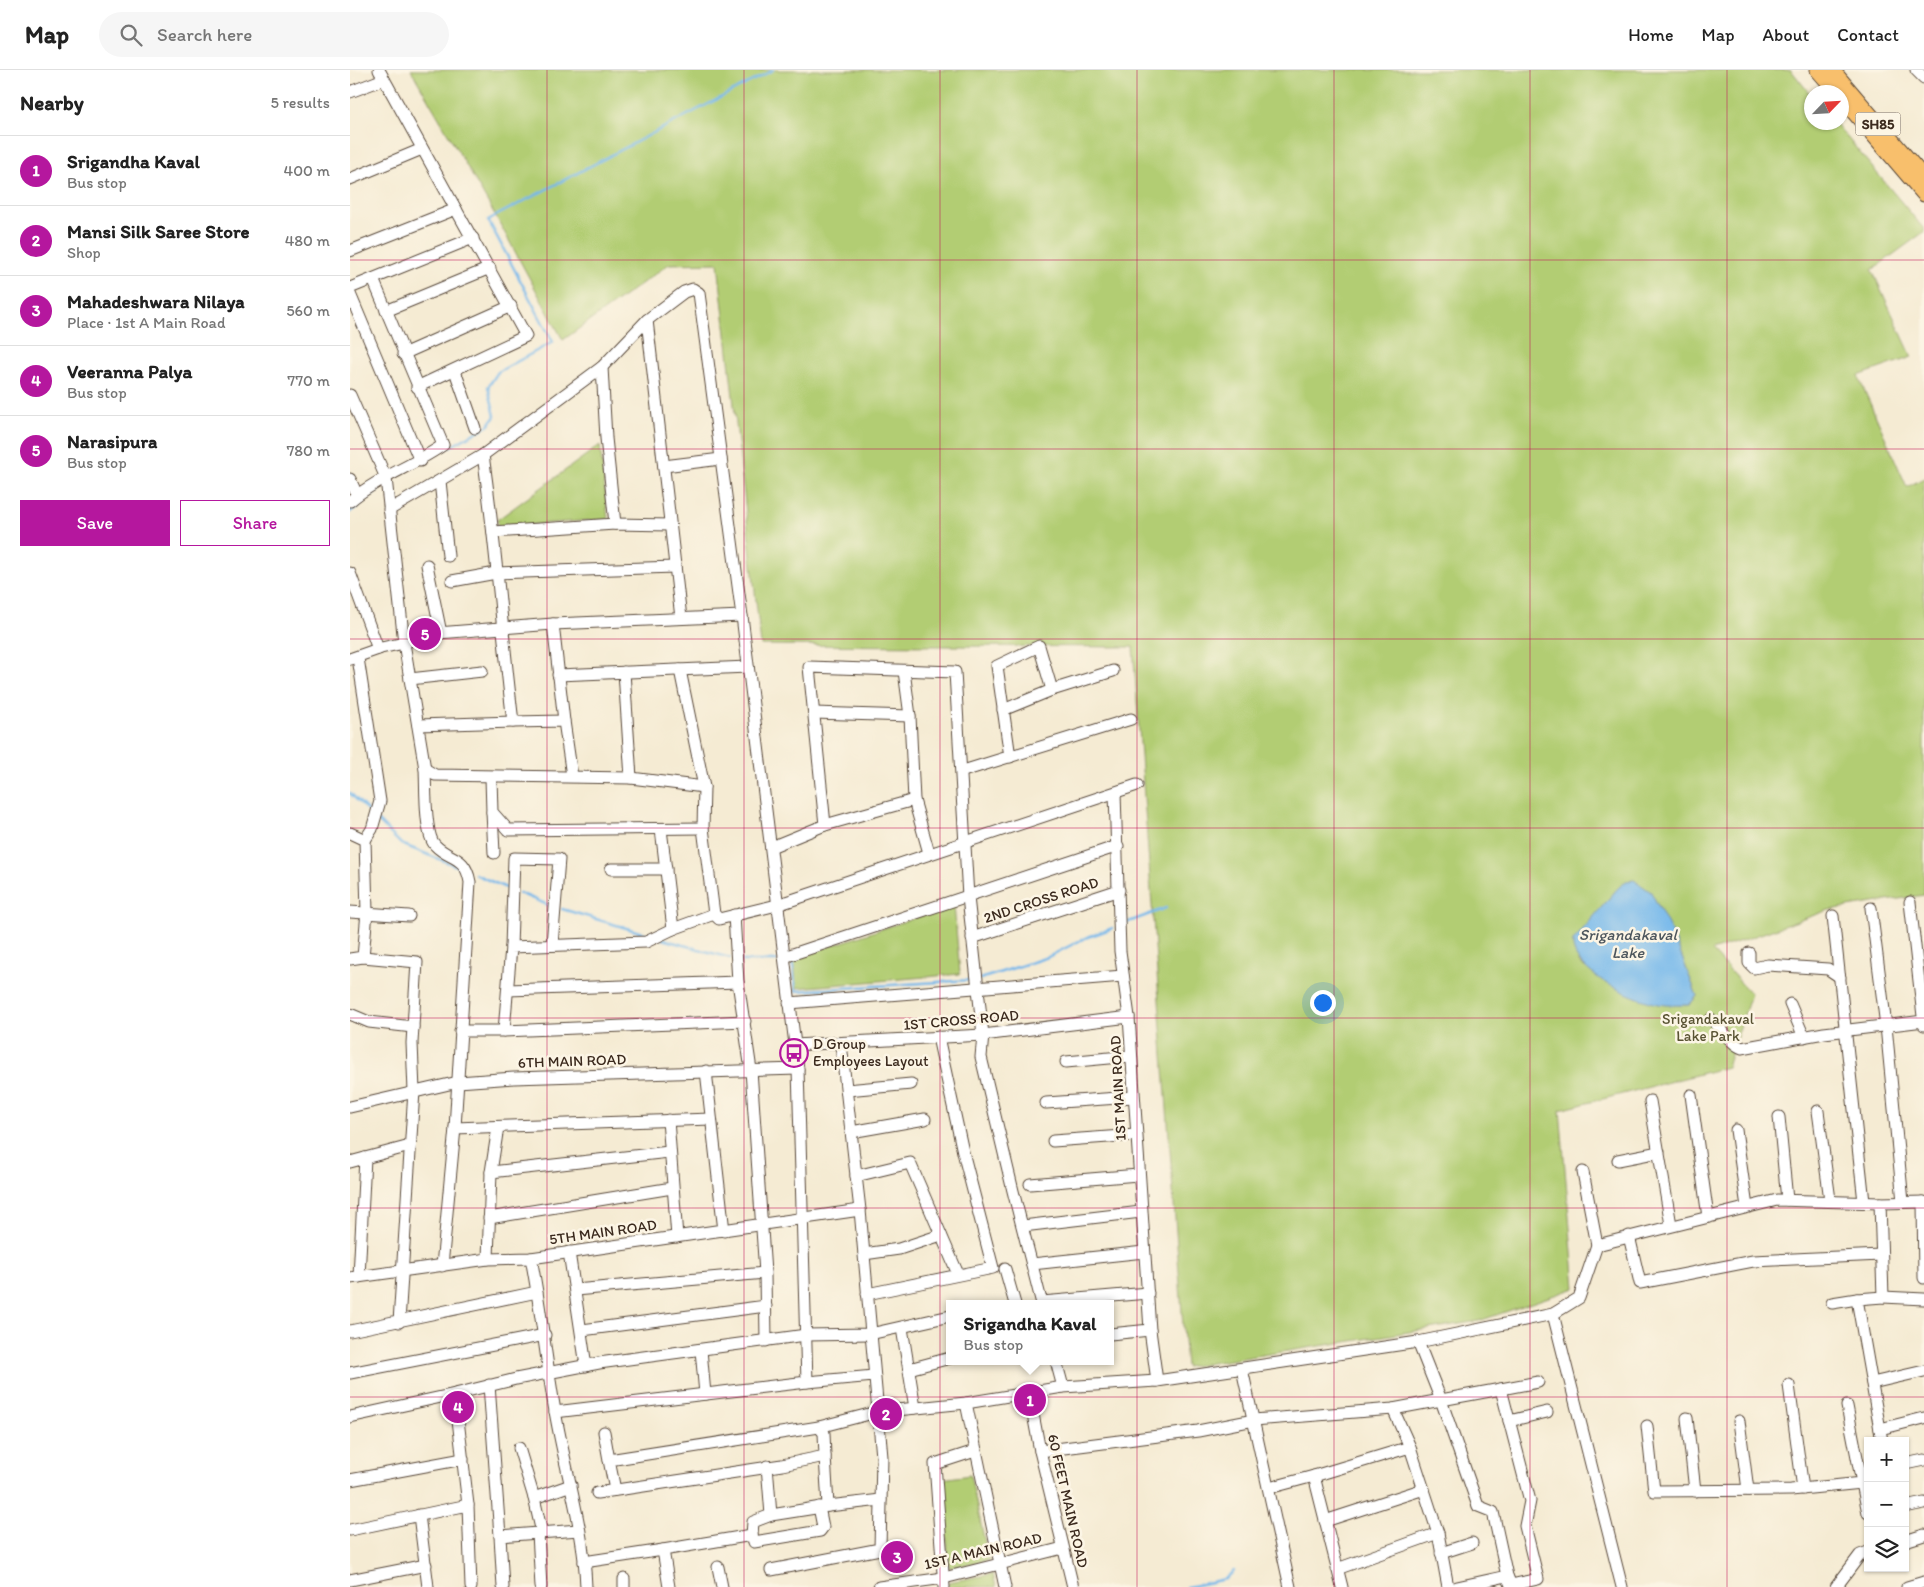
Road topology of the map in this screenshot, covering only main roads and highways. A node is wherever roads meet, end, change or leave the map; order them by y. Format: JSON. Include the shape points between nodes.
{"nodes":[{"id":1,"x":1818,"y":70,"type":"edge"},
{"id":2,"x":1832,"y":70,"type":"edge"},
{"id":3,"x":1831,"y":85,"type":"edge"},
{"id":4,"x":1849,"y":106,"type":"edge"},
{"id":5,"x":1924,"y":178,"type":"edge"},
{"id":6,"x":1924,"y":194,"type":"edge"}],
"edges":[{"from":1,"to":3,"type":"main road"},
{"from":2,"to":5,"type":"main road","number":"SH85"},
{"from":4,"to":6,"type":"main road","number":"SH85"}]}
